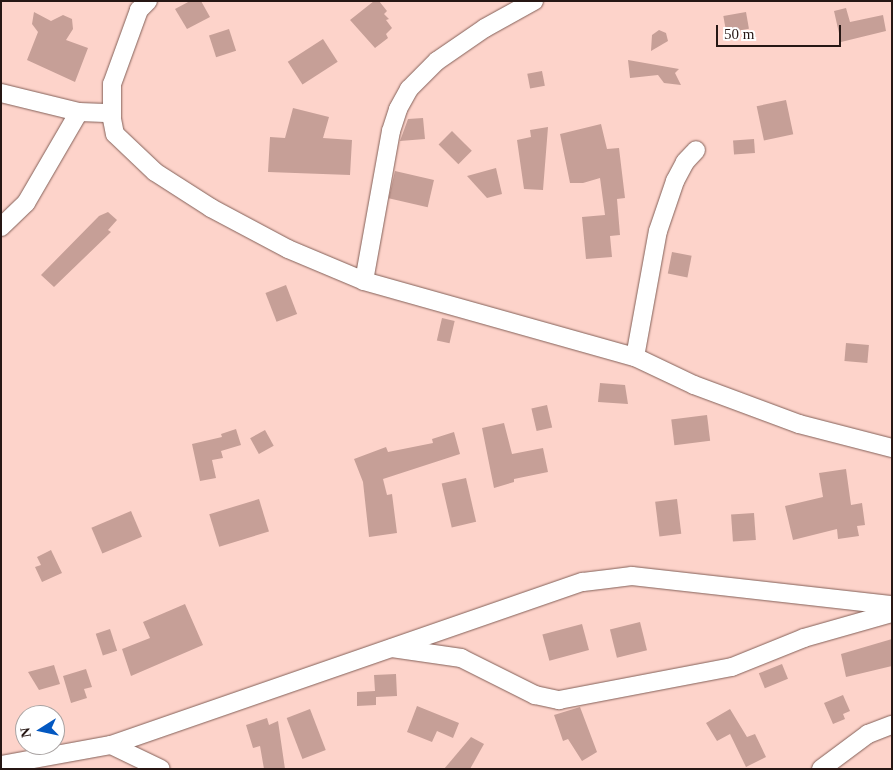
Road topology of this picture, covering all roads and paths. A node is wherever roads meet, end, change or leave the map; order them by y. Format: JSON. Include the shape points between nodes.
{"nodes":[{"id":1,"x":148,"y":1,"type":"edge"},
{"id":2,"x":534,"y":1,"type":"edge"},
{"id":3,"x":1,"y":93,"type":"edge"},
{"id":4,"x":79,"y":112,"type":"junction"},
{"id":5,"x":112,"y":113,"type":"junction"},
{"id":6,"x":696,"y":150,"type":"dead end"},
{"id":7,"x":1,"y":227,"type":"edge"},
{"id":8,"x":364,"y":281,"type":"junction"},
{"id":9,"x":634,"y":357,"type":"junction"},
{"id":10,"x":892,"y":448,"type":"edge"},
{"id":11,"x":892,"y":605,"type":"edge"},
{"id":12,"x":892,"y":613,"type":"edge"},
{"id":13,"x":389,"y":648,"type":"junction"},
{"id":14,"x":892,"y":725,"type":"edge"},
{"id":15,"x":111,"y":745,"type":"junction"},
{"id":16,"x":1,"y":765,"type":"edge"},
{"id":17,"x":161,"y":769,"type":"edge"},
{"id":18,"x":821,"y":769,"type":"edge"}],
"edges":[{"from":1,"to":5,"type":"street","via":[[139,10],[123,47],[112,84]]},
{"from":2,"to":8,"type":"street","via":[[437,61],[409,89],[391,131]]},
{"from":3,"to":4,"type":"street"},
{"from":4,"to":5,"type":"street"},
{"from":4,"to":7,"type":"street","via":[[26,203]]},
{"from":5,"to":8,"type":"street","via":[[115,134],[155,172],[211,208],[288,249]]},
{"from":6,"to":9,"type":"street","via":[[675,181],[658,231]]},
{"from":8,"to":9,"type":"street"},
{"from":9,"to":10,"type":"street","via":[[694,385],[799,424]]},
{"from":11,"to":13,"type":"street","via":[[632,576],[583,582]]},
{"from":12,"to":13,"type":"street","via":[[804,638],[732,667],[559,700],[535,695],[461,658]]},
{"from":13,"to":15,"type":"street"},
{"from":14,"to":18,"type":"street","via":[[868,734]]},
{"from":15,"to":16,"type":"street"},
{"from":15,"to":17,"type":"street"}]}
